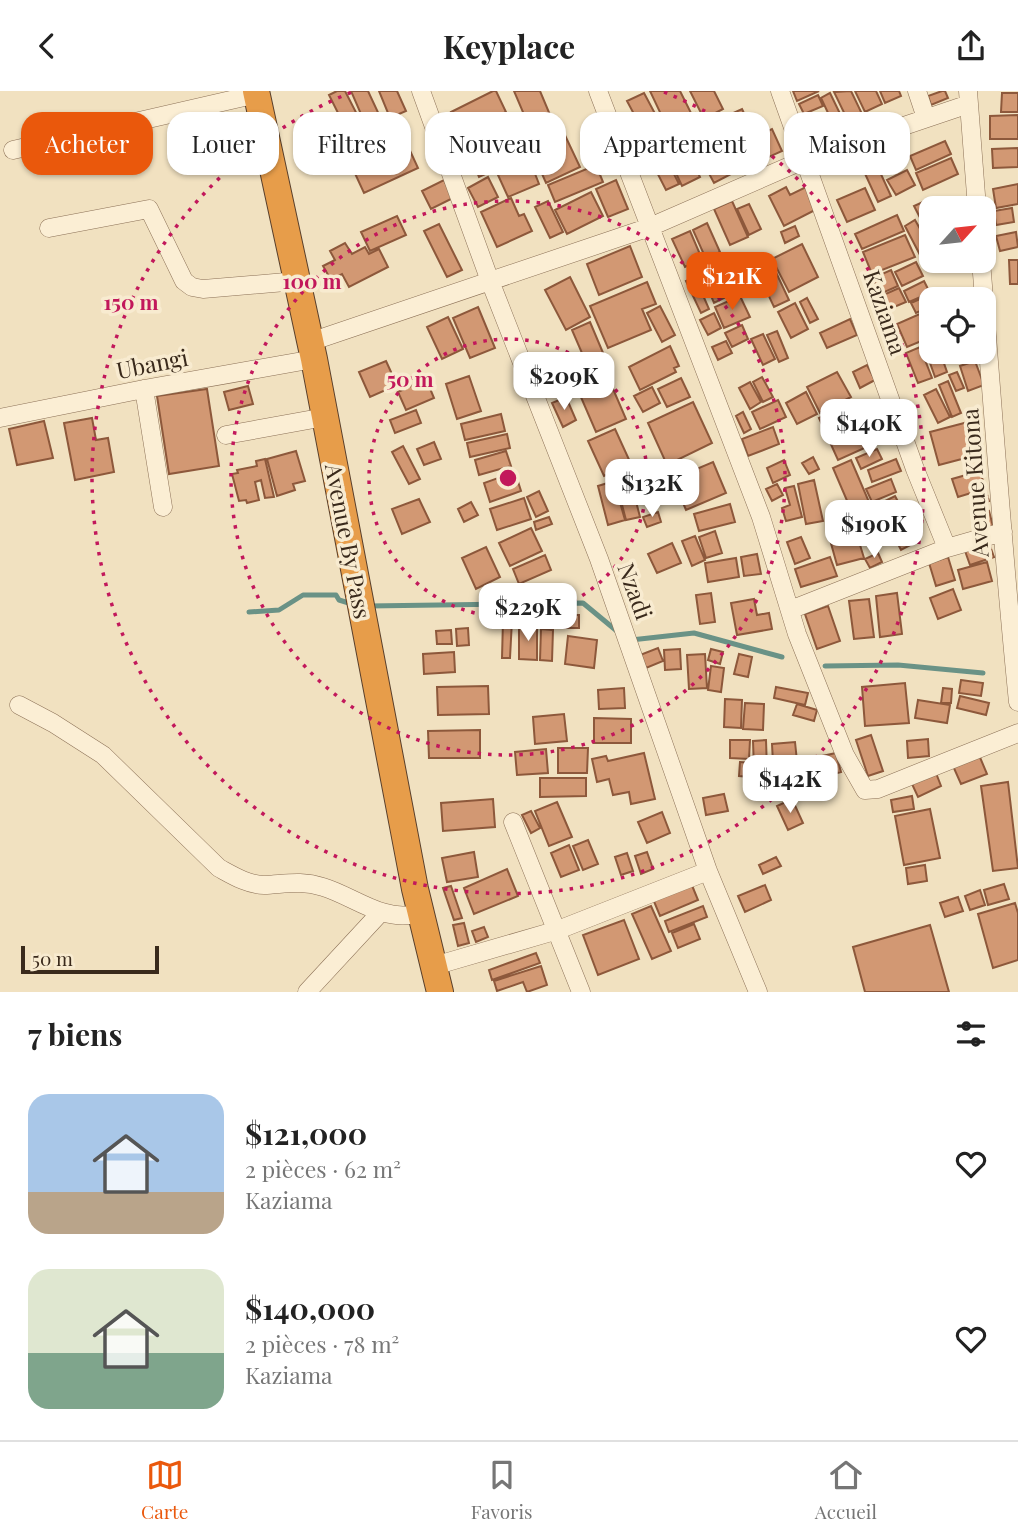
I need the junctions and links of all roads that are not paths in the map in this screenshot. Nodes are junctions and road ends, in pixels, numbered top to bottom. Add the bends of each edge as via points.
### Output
1 (421, 91) edge
2 (598, 91) edge
3 (780, 91) edge
4 (918, 91) edge
5 (257, 92) edge
6 (968, 97) edge
7 (788, 112) edge
8 (926, 118) junction
9 (910, 123) edge
10 (13, 150) dead end
11 (784, 169) edge
12 (812, 175) edge
13 (976, 196) edge
14 (650, 227) junction
15 (49, 228) dead end
16 (982, 273) edge
17 (297, 281) junction
18 (490, 281) junction
19 (312, 350) junction
20 (144, 389) junction
21 (325, 417) junction
22 (0, 418) edge
23 (226, 435) dead end
24 (163, 507) dead end
25 (1003, 532) junction
26 (947, 548) junction
27 (790, 610) junction
28 (1018, 702) edge
29 (19, 705) dead end
30 (1018, 733) edge
31 (513, 822) dead end
32 (708, 871) junction
33 (415, 888) junction
34 (381, 912) junction
35 (558, 930) junction
36 (437, 979) edge
37 (307, 992) edge
38 (580, 992) edge
39 (758, 992) edge

1 - 18 street, Nzadi
2 - 14 street
3 - 7 street, Kaziama
4 - 8 street
5 - 10 street
5 - 17 highway, Avenue By Pass
6 - 8 street, Ubangi
6 - 13 street
8 - 9 street, Ubangi
11 - 14 street, Ubangi
12 - 26 street, Kaziama
14 - 18 street, Ubangi
14 - 27 street via 761,517
15 - 17 street via 149,209 184,281 192,287
16 - 25 street, Avenue Kitona
17 - 19 highway, Avenue By Pass
18 - 19 street, Ubangi
18 - 32 street, Nzadi via 599,559
19 - 20 street, Ubangi
19 - 21 highway, Avenue By Pass
20 - 22 street, Ubangi
20 - 24 street
21 - 23 street
21 - 33 highway, Avenue By Pass
25 - 26 street
25 - 28 street, Avenue Kitona
26 - 27 street
27 - 30 street via 845,755 865,790 878,789
29 - 34 street via 103,755 219,868 262,885 294,881 322,886
31 - 35 street
32 - 35 street
32 - 39 street, Nzadi
33 - 34 street via 415,914 403,917
33 - 36 highway, Avenue By Pass
34 - 37 street
35 - 36 street
35 - 38 street

